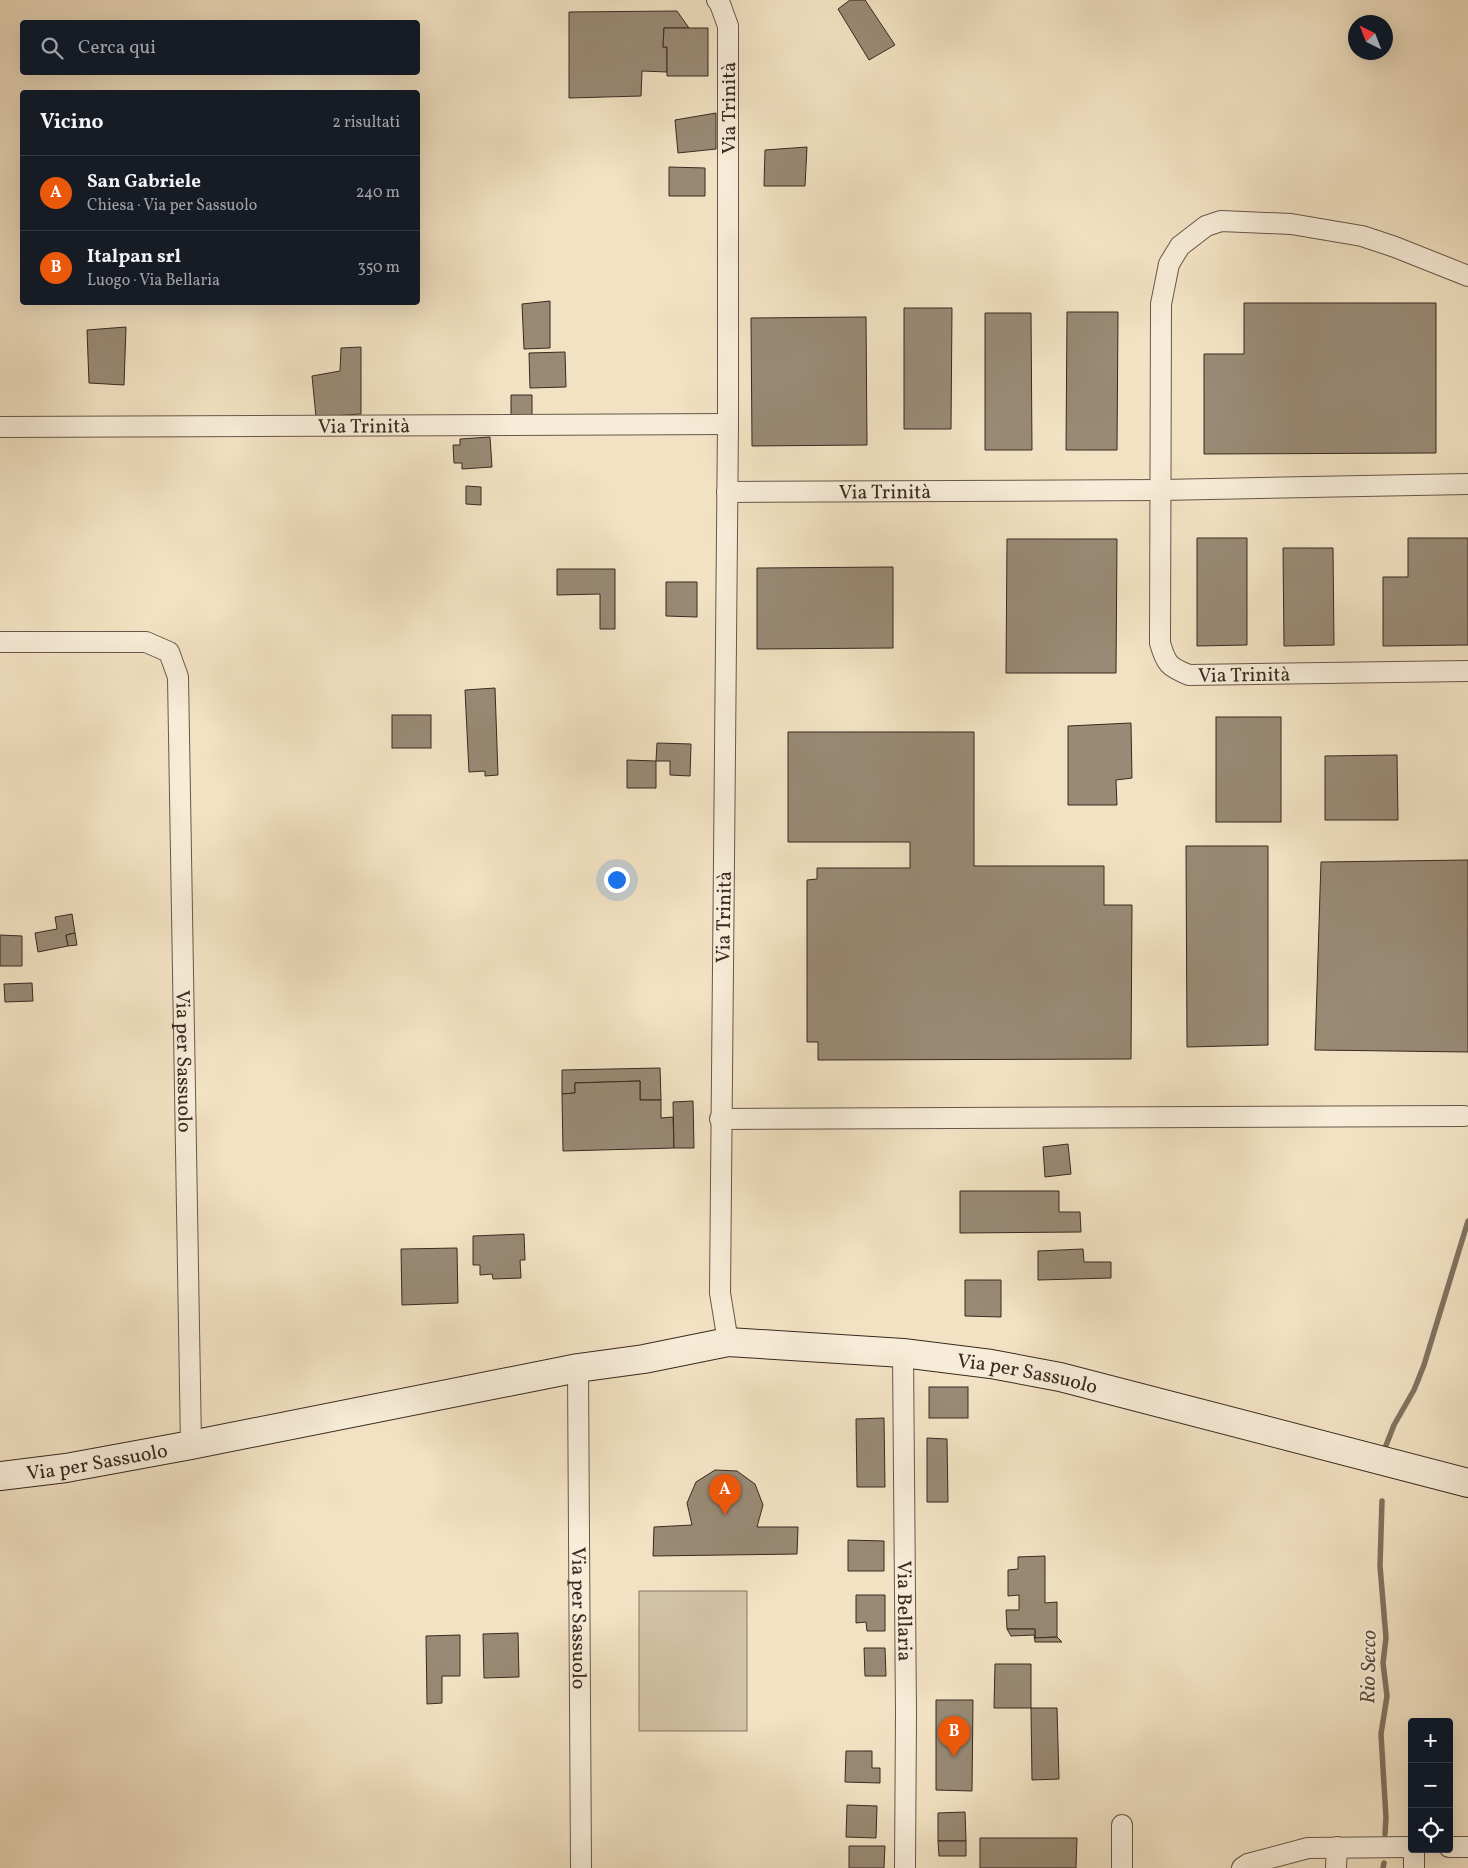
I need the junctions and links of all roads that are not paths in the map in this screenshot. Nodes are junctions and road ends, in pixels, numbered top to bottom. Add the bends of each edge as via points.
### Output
1 (719, 1) edge
2 (1468, 276) edge
3 (728, 424) junction
4 (0, 427) edge
5 (1468, 484) edge
6 (1161, 490) junction
7 (727, 492) junction
8 (0, 642) edge
9 (1468, 671) edge
10 (1464, 1116) dead end
11 (720, 1118) junction
12 (728, 1342) junction
13 (903, 1354) junction
14 (578, 1368) junction
15 (191, 1445) junction
16 (0, 1476) edge
17 (1468, 1483) edge
18 (1122, 1825) dead end
19 (1336, 1847) junction
20 (1453, 1847) edge
21 (1468, 1847) edge
22 (1408, 1848) edge
23 (1413, 1853) edge
24 (580, 1868) edge
25 (906, 1868) edge
26 (1122, 1868) edge
27 (1242, 1868) edge
28 (1336, 1868) edge
29 (1414, 1868) edge

1 - 3 street, Via Trinità via 728,26
2 - 6 street, Via Trinità via 1362,236 1290,224 1221,221 1206,226 1180,246 1169,264 1161,304
3 - 4 street, Via Trinità
3 - 7 street, Via Trinità
5 - 6 street, Via Trinità
6 - 7 street, Via Trinità
6 - 9 street, Via Trinità via 1160,643 1165,658 1174,669 1189,674
7 - 11 street, Via Trinità
8 - 15 street, Via per Sassuolo via 146,642 169,652 178,677
10 - 11 street
11 - 12 street, Via Trinità via 720,1293
12 - 13 main road, Via per Sassuolo
12 - 14 main road, Via per Sassuolo
13 - 17 main road, Via per Sassuolo via 991,1364 1060,1377
13 - 25 street, Via Bellaria
14 - 15 main road, Via per Sassuolo
14 - 24 street, Via per Sassuolo
15 - 16 main road, Via per Sassuolo via 66,1468
18 - 26 street
19 - 22 street
19 - 27 street via 1308,1848
19 - 28 street
20 - 21 street
23 - 29 street

